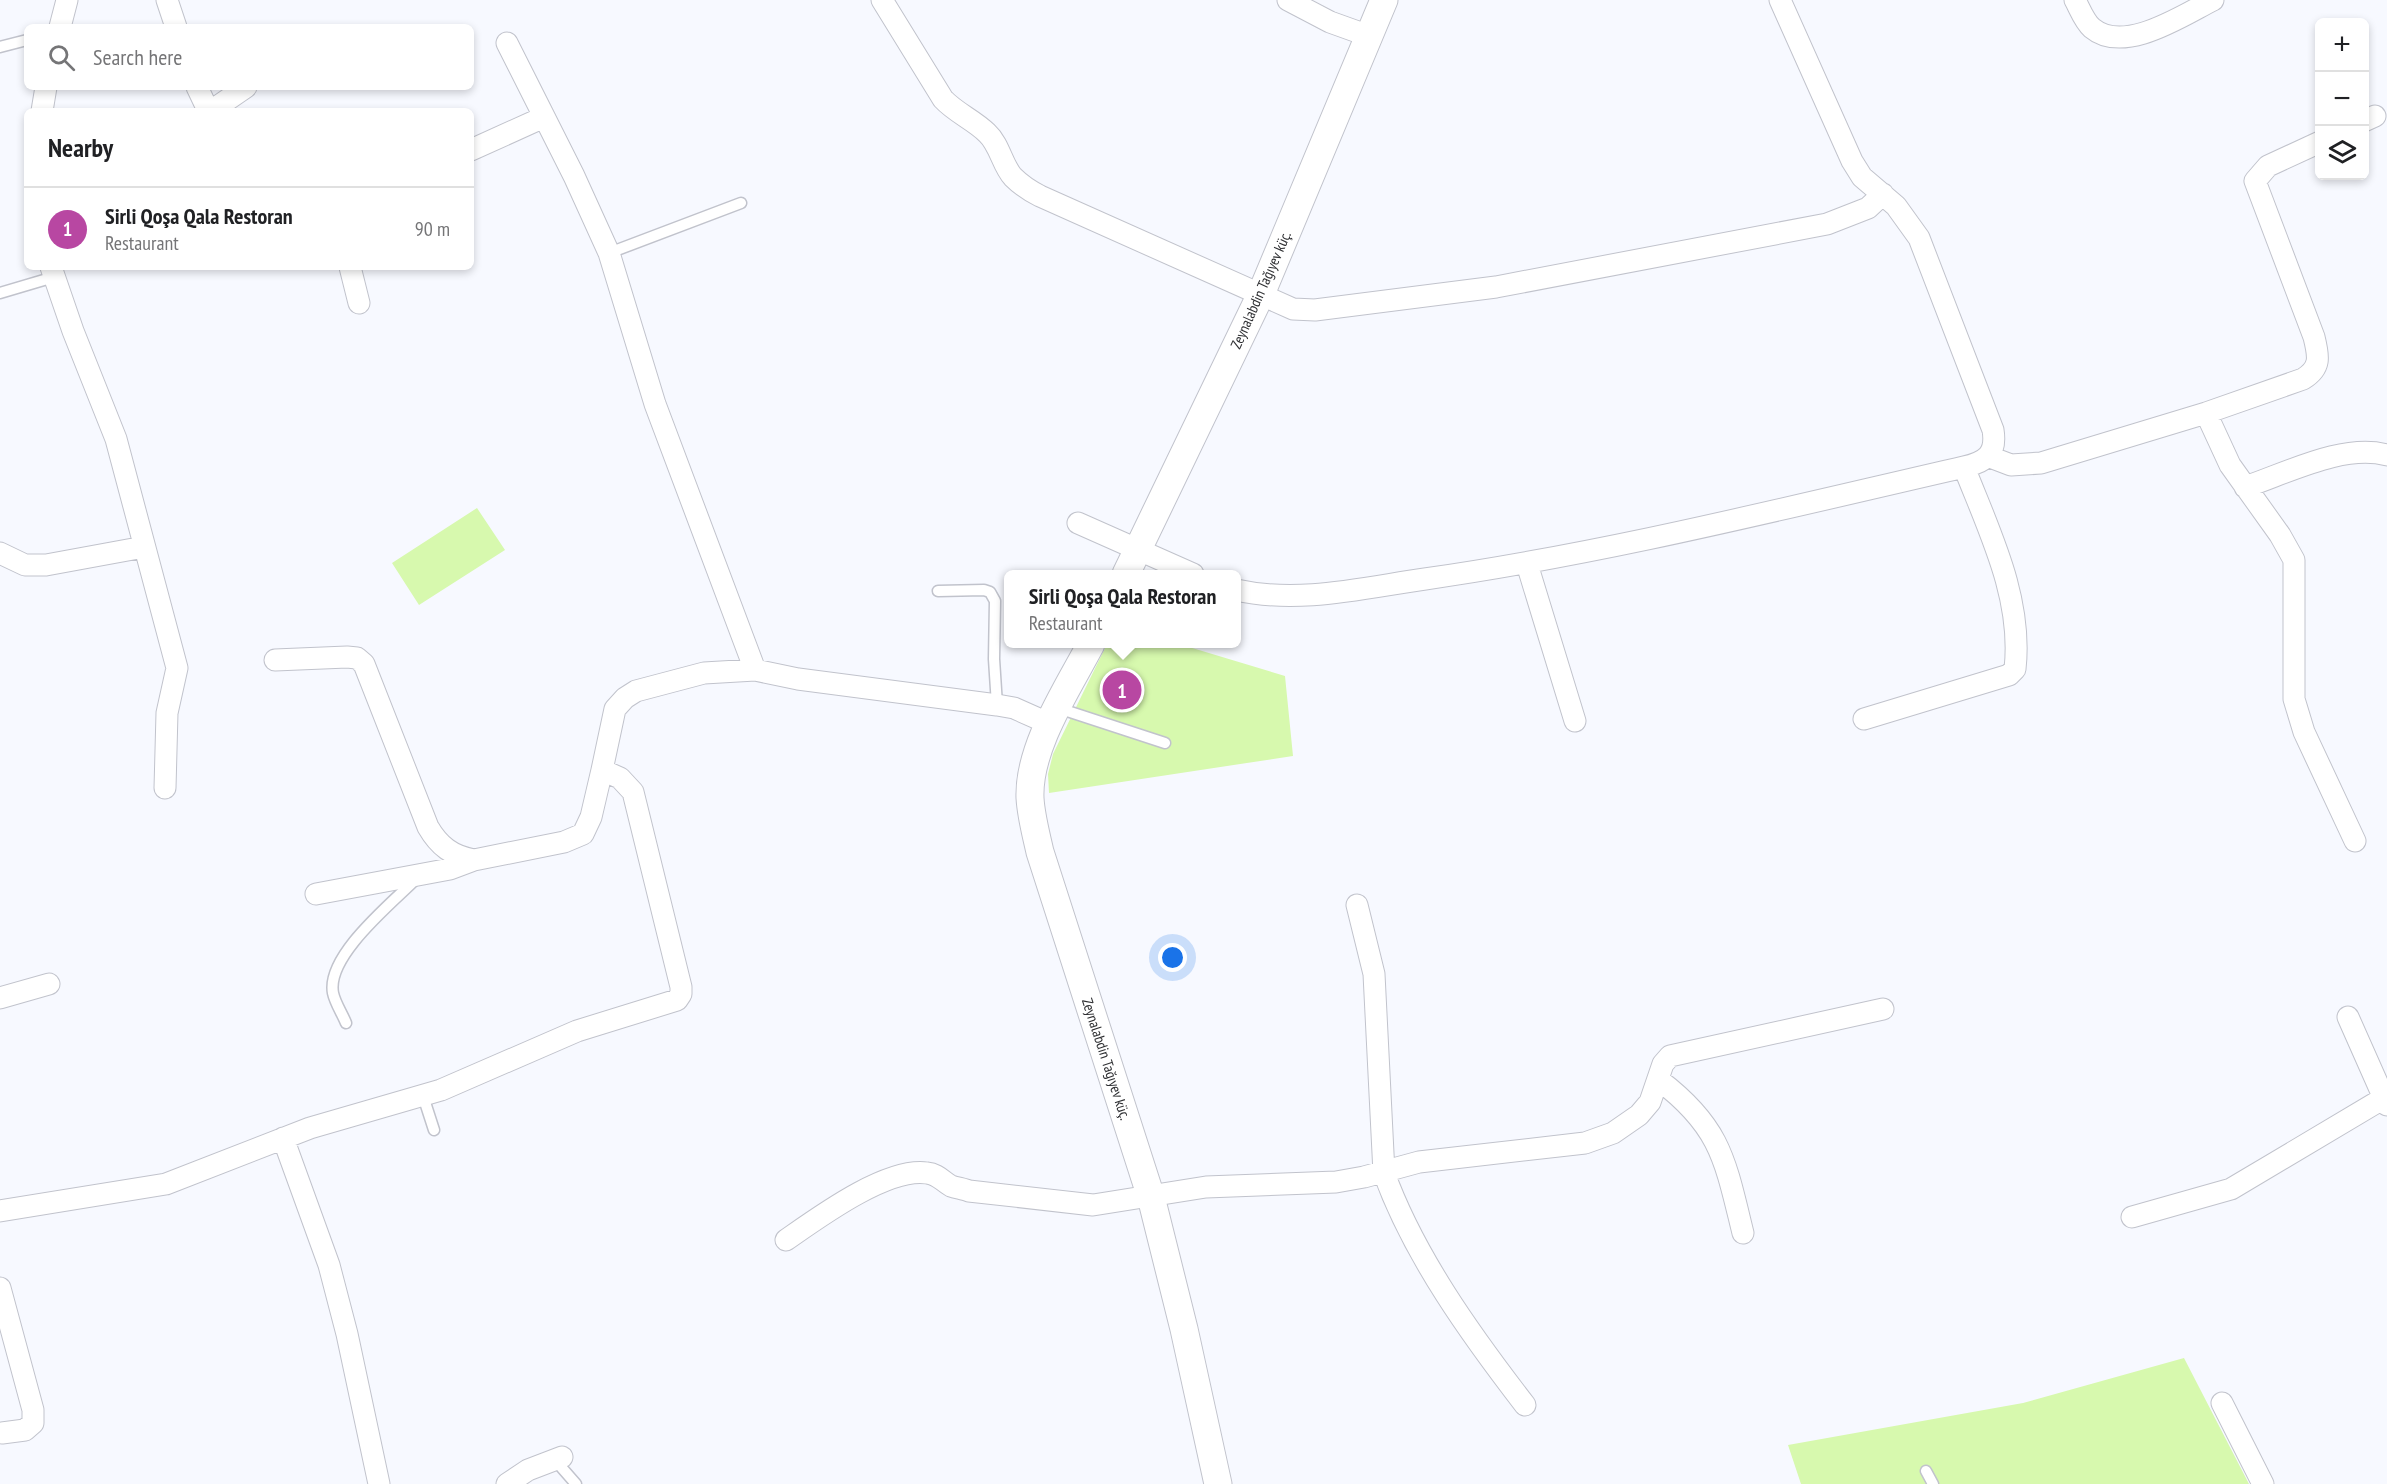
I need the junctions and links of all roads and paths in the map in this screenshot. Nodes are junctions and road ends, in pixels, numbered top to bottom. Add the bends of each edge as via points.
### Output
1 (67, 0) edge
2 (167, 0) edge
3 (882, 0) edge
4 (1288, 0) edge
5 (1384, 0) edge
6 (1780, 0) edge
7 (2075, 0) edge
8 (2213, 0) edge
9 (61, 24) edge
10 (175, 24) edge
11 (1369, 36) junction
12 (24, 41) edge
13 (507, 44) dead end
14 (0, 47) edge
15 (46, 90) edge
16 (198, 90) edge
17 (242, 90) edge
18 (42, 108) edge
19 (207, 108) edge
20 (215, 108) edge
21 (544, 117) junction
22 (2315, 144) edge
23 (474, 149) edge
24 (1883, 194) junction
25 (741, 203) dead end
26 (609, 253) junction
27 (351, 270) edge
28 (52, 272) edge
29 (0, 293) edge
30 (1261, 294) junction
31 (359, 303) dead end
32 (2206, 413) junction
33 (2387, 455) edge
34 (1990, 457) junction
35 (1964, 467) junction
36 (2245, 487) junction
37 (1078, 523) dead end
38 (144, 547) junction
39 (0, 553) edge
40 (1131, 563) edge
41 (1527, 564) junction
42 (1160, 568) edge
43 (938, 591) dead end
44 (1241, 591) edge
45 (1089, 648) edge
46 (275, 660) dead end
47 (754, 670) junction
48 (997, 705) junction
49 (1054, 716) junction
50 (1864, 719) dead end
51 (1575, 721) dead end
52 (1164, 743) dead end
53 (602, 770) junction
54 (165, 788) dead end
55 (2355, 841) dead end
56 (474, 860) junction
57 (420, 874) junction
58 (316, 894) dead end
59 (1357, 905) dead end
60 (49, 984) dead end
61 (0, 998) edge
62 (1883, 1009) dead end
63 (2348, 1017) dead end
64 (346, 1023) dead end
65 (1659, 1080) junction
66 (423, 1096) junction
67 (2385, 1101) edge
68 (434, 1130) dead end
69 (284, 1138) junction
70 (1384, 1173) junction
71 (1150, 1197) junction
72 (0, 1210) edge
73 (2132, 1217) dead end
74 (1743, 1233) dead end
75 (786, 1239) dead end
76 (0, 1288) edge
77 (2222, 1403) dead end
78 (1525, 1405) dead end
79 (2, 1433) dead end
80 (558, 1458) joint
81 (1926, 1471) dead end
82 (379, 1484) edge
83 (507, 1484) edge
84 (576, 1484) edge
85 (1218, 1484) edge
86 (1933, 1484) edge
87 (2263, 1484) edge

1 - 9 street
2 - 10 street
3 - 30 street via 943,99 987,132 1012,176 1024,187
4 - 11 street via 1330,22
5 - 11 street, Zeynalabdin Tağıyev küç.
6 - 24 street via 1852,161 1862,177
7 - 8 street via 2090,26 2100,34 2114,37 2153,31
11 - 30 street, Zeynalabdin Tağıyev küç.
12 - 14 lane
13 - 21 street
15 - 18 street
16 - 19 street
17 - 20 street
21 - 23 street
21 - 26 street
22 - 32 street via 2268,166 2254,181 2314,337 2318,365 2303,379
24 - 30 street via 1868,208 1827,224 1496,287 1315,310 1293,309
24 - 34 street via 1918,238 1993,430 1995,443
25 - 26 lane
26 - 47 street via 655,404
27 - 31 street
28 - 29 lane
28 - 38 street via 116,440
30 - 40 street, Zeynalabdin Tağıyev küç.
32 - 34 street via 2041,463 2011,465
32 - 36 street via 2230,465
33 - 36 street via 2338,455
34 - 35 street
35 - 41 street
35 - 50 street via 2009,590 2015,616 2015,669 2009,675
36 - 55 street via 2294,560 2294,699 2304,732
37 - 40 street
38 - 39 street via 46,565 25,565
38 - 54 street via 177,668 167,713
40 - 42 street
41 - 44 street via 1312,595 1264,596
41 - 51 street
43 - 48 lane via 984,590 995,601
45 - 49 street, Zeynalabdin Tağıyev küç.
46 - 56 street via 347,657 364,664 428,827 442,847
47 - 48 street
47 - 53 street via 704,673 636,691 625,698 615,709
48 - 49 street
49 - 52 lane
49 - 71 street, Zeynalabdin Tağıyev küç. via 1032,772 1033,823
53 - 56 street via 583,834 564,842
53 - 66 street via 620,778 633,792 681,994 677,1000 576,1030
56 - 57 street
57 - 58 street
57 - 64 lane via 347,949 336,972 333,991
59 - 70 street via 1374,974
60 - 61 street
62 - 65 street via 1683,1051 1663,1064
63 - 67 street
65 - 70 street via 1650,1102 1639,1115 1613,1133 1585,1143 1419,1162
65 - 74 street via 1686,1101 1718,1146
66 - 68 lane
66 - 69 street via 333,1120
67 - 73 street via 2231,1189
69 - 72 street via 147,1188
69 - 82 street via 329,1265
70 - 71 street via 1336,1182 1206,1187
70 - 78 street via 1444,1289
71 - 75 street via 1094,1204 1049,1200 969,1191 951,1186 936,1174 909,1173 893,1176
71 - 85 street, Zeynalabdin Tağıyev küç.
76 - 79 street via 33,1410 33,1423 25,1430
77 - 87 street
80 - 83 street
80 - 84 lane
81 - 86 lane

